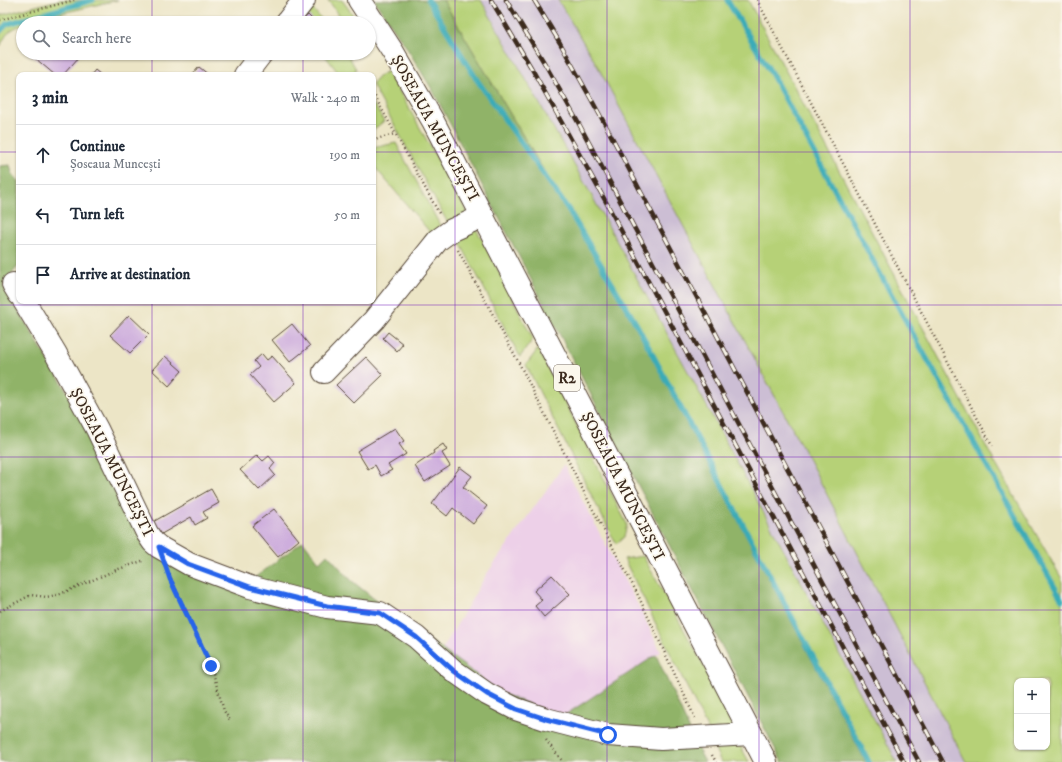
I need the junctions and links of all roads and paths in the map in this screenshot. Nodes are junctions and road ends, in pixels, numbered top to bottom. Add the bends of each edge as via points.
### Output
1 (74, 0) edge
2 (304, 0) edge
3 (359, 0) edge
4 (757, 0) edge
5 (291, 16) edge
6 (369, 16) edge
7 (0, 20) edge
8 (376, 26) edge
9 (257, 60) edge
10 (247, 72) edge
11 (376, 98) edge
12 (396, 134) junction
13 (376, 140) edge
14 (483, 216) junction
15 (449, 233) junction
16 (25, 304) edge
17 (324, 372) dead end
18 (992, 446) dead end
19 (159, 547) junction
20 (0, 611) edge
21 (230, 720) dead end
22 (751, 734) junction
23 (703, 737) junction
24 (716, 762) edge
25 (766, 762) edge

1 - 7 path
2 - 5 main road
3 - 6 main road, ȘOSEAUA MUNCEȘTI / R2
4 - 18 path
8 - 14 main road, ȘOSEAUA MUNCEȘTI / R2 via 433,121
9 - 10 main road
11 - 12 path
12 - 13 path
12 - 15 path
14 - 15 main road, ȘOSEAUA MUNCEȘTI
14 - 22 main road, ȘOSEAUA MUNCEȘTI / R2
15 - 17 main road, ȘOSEAUA MUNCEȘTI via 438,240 374,320
15 - 23 path via 520,364 637,593
16 - 19 main road, ȘOSEAUA MUNCEȘTI via 56,354 97,430 147,533
19 - 20 path via 143,561 60,594 47,597 31,595
19 - 21 path via 170,579 211,666 224,711
19 - 23 main road, ȘOSEAUA MUNCEȘTI via 188,564 250,587 327,606 380,613 416,637 454,671 487,694 516,709 608,735 661,739
22 - 23 main road, ȘOSEAUA MUNCEȘTI
22 - 25 main road, ȘOSEAUA MUNCEȘTI / R2
23 - 24 path

